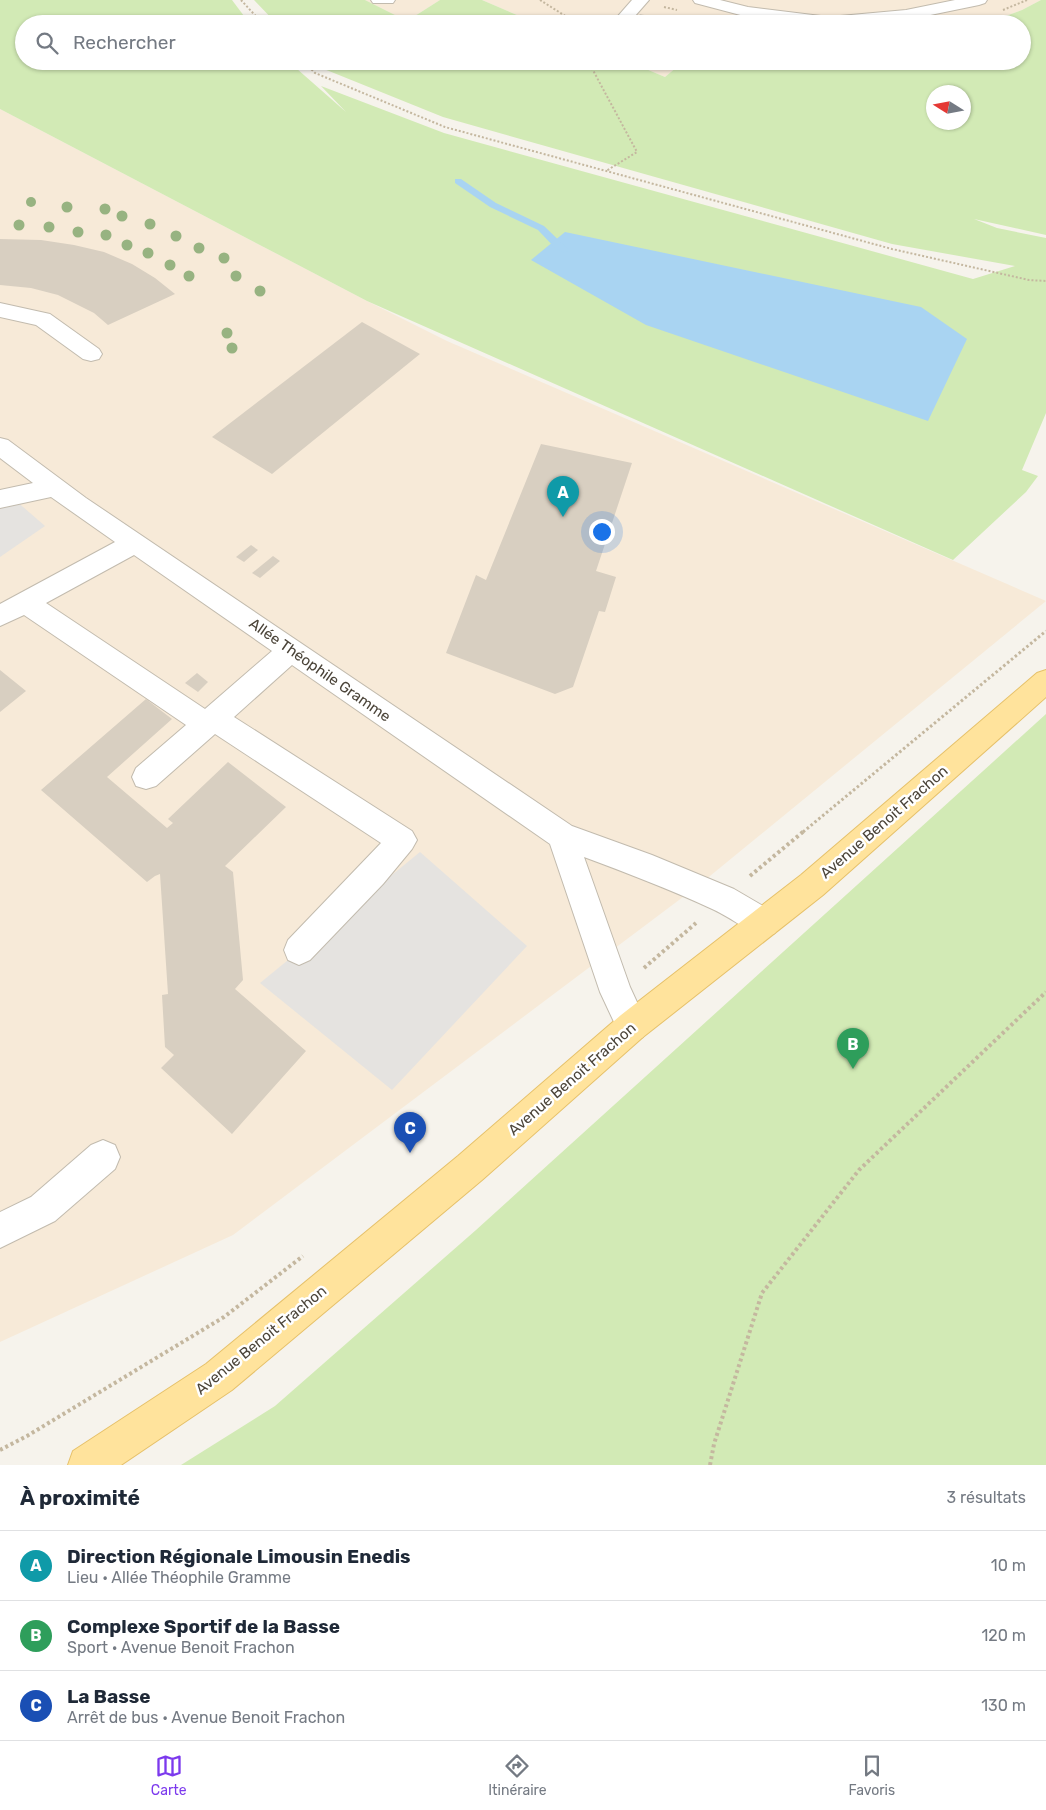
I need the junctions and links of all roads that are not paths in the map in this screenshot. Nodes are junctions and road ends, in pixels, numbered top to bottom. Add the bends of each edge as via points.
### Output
1 (379, 0) edge
2 (387, 0) edge
3 (641, 0) edge
4 (700, 0) edge
5 (979, 0) edge
6 (627, 15) edge
7 (772, 15) edge
8 (906, 15) edge
9 (0, 310) edge
10 (91, 354) dead end
11 (0, 446) edge
12 (55, 487) junction
13 (0, 499) edge
14 (135, 543) junction
15 (25, 602) junction
16 (0, 616) edge
17 (291, 650) junction
18 (1046, 680) edge
19 (210, 721) junction
20 (146, 777) dead end
21 (562, 836) junction
22 (764, 923) junction
23 (299, 950) dead end
24 (632, 1026) junction
25 (103, 1157) dead end
26 (0, 1230) edge
27 (87, 1465) edge

1 - 2 street
3 - 6 street
4 - 7 street
5 - 8 street
9 - 10 street via 44,319
11 - 12 street, Allée Théophile Gramme
12 - 13 street
12 - 14 street, Allée Théophile Gramme
14 - 15 street
14 - 17 street, Allée Théophile Gramme
15 - 16 street
15 - 19 street
17 - 19 street
17 - 21 street, Allée Théophile Gramme
18 - 22 main road, Avenue Benoit Frachon via 812,885
19 - 20 street
19 - 23 street via 402,840
21 - 22 street, Allée Théophile Gramme via 723,899
21 - 24 street via 616,992
22 - 24 main road, Avenue Benoit Frachon
24 - 27 main road, Avenue Benoit Frachon via 470,1168 219,1378
25 - 26 street via 43,1209

